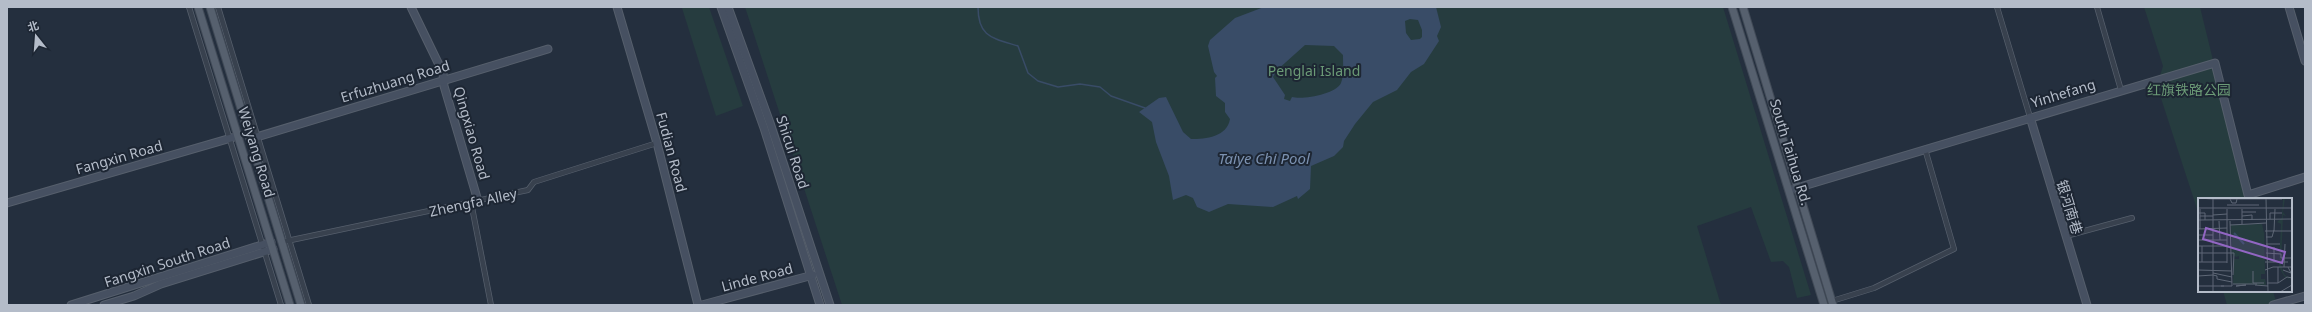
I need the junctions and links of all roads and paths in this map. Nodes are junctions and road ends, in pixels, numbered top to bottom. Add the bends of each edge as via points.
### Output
1 (189, 7) edge
2 (198, 7) edge
3 (210, 7) edge
4 (218, 7) edge
5 (411, 7) edge
6 (617, 7) edge
7 (721, 7) edge
8 (728, 7) edge
9 (1732, 7) edge
10 (1743, 7) edge
11 (1997, 7) edge
12 (2097, 7) edge
13 (2291, 8) edge
14 (548, 49) dead end
15 (2305, 61) edge
16 (444, 80) junction
17 (2121, 90) junction
18 (2030, 117) junction
19 (238, 136) junction
20 (258, 137) junction
21 (230, 138) junction
22 (250, 139) junction
23 (657, 143) junction
24 (1925, 149) junction
25 (2305, 177) edge
26 (1798, 187) junction
27 (1790, 190) junction
28 (474, 202) junction
29 (7, 203) edge
30 (2132, 218) dead end
31 (2066, 236) junction
32 (286, 242) junction
33 (272, 246) junction
34 (264, 248) junction
35 (819, 273) junction
36 (810, 276) junction
37 (2305, 296) edge
38 (1832, 303) edge
39 (71, 305) edge
40 (104, 305) edge
41 (281, 305) edge
42 (290, 305) edge
43 (301, 305) edge
44 (309, 305) edge
45 (491, 305) edge
46 (698, 305) edge
47 (702, 305) edge
48 (820, 305) edge
49 (830, 305) edge
50 (1824, 305) edge
51 (2088, 305) edge
52 (2273, 305) edge

1 - 21 street
2 - 19 main road, Weiyang Road
3 - 22 main road, Weiyang Road
4 - 20 street
5 - 16 street, Qingxiao Road via 444,73
6 - 23 street, Fudian Road
7 - 36 street, Shicui Road via 764,128
8 - 35 street, Shicui Road via 770,123
9 - 27 main road, South Taihua Rd.
10 - 26 main road, South Taihua Rd.
11 - 18 street
12 - 17 street
13 - 15 street
14 - 16 street, Erfuzhuang Road
16 - 20 street, Erfuzhuang Road
16 - 28 street, Qingxiao Road
17 - 18 street, Yinhefang
17 - 25 street, Yinhefang via 2215,63 2248,194
18 - 24 street, Yinhefang
18 - 31 street, 银河南巷
19 - 21 street, Fangxin Road
19 - 33 main road, Weiyang Road
20 - 22 street, Erfuzhuang Road
20 - 32 street
21 - 29 street, Fangxin Road
21 - 34 street
22 - 32 main road, Weiyang Road
23 - 28 street, Zhengfa Alley via 534,182 528,190
23 - 46 street, Fudian Road
24 - 26 street, Yinhefang
24 - 38 street via 1954,248 1874,288
26 - 27 street, Yinhefang
26 - 38 main road, South Taihua Rd.
27 - 50 main road, South Taihua Rd.
28 - 32 street, Zhengfa Alley
28 - 45 street
30 - 31 street
31 - 51 street, 银河南巷
32 - 43 main road, Weiyang Road
32 - 44 street
33 - 34 street, Fangxin South Road
33 - 42 main road, Weiyang Road
34 - 39 street, Fangxin South Road
34 - 40 street, Fangxin South Road
34 - 41 street
35 - 36 street, Linde Road
35 - 49 street, Shicui Road
36 - 47 street, Linde Road
36 - 48 street, Shicui Road
37 - 52 street

